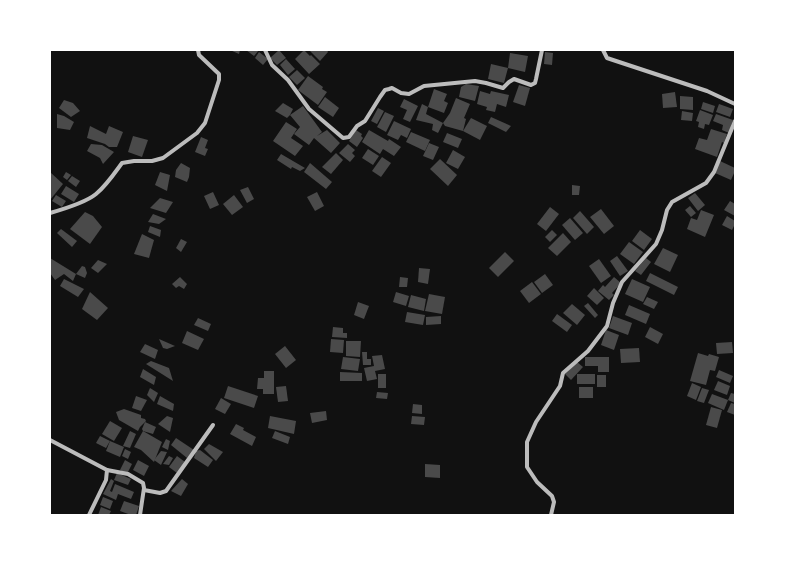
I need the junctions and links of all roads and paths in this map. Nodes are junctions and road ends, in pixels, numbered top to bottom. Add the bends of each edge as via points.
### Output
1 (198, 50) edge
2 (265, 50) edge
3 (542, 50) edge
4 (603, 50) edge
5 (735, 104) edge
6 (735, 121) edge
7 (730, 134) junction
8 (735, 136) edge
9 (50, 214) edge
10 (213, 424) dead end
11 (50, 440) edge
12 (107, 470) junction
13 (144, 490) junction
14 (89, 515) edge
15 (140, 515) edge
16 (551, 515) edge

1 - 9 street via 199,55 220,74 220,80 205,123 197,133 163,158 122,164 95,196
2 - 3 street via 272,65 288,80 309,109 343,138 349,137 357,126 366,121 385,90 392,88 409,94 424,86 475,81 503,88 514,79 531,85 535,83
4 - 5 street via 607,58 707,91
6 - 7 street
7 - 8 street
7 - 16 street via 714,172 706,183 672,202 656,244 622,282 606,326 588,351 563,373 560,386 536,422 527,442 527,467 537,482 552,496 554,502
10 - 13 street via 166,491 160,493
11 - 12 street
12 - 13 street via 132,476 143,484
12 - 14 street via 106,480
13 - 15 street

